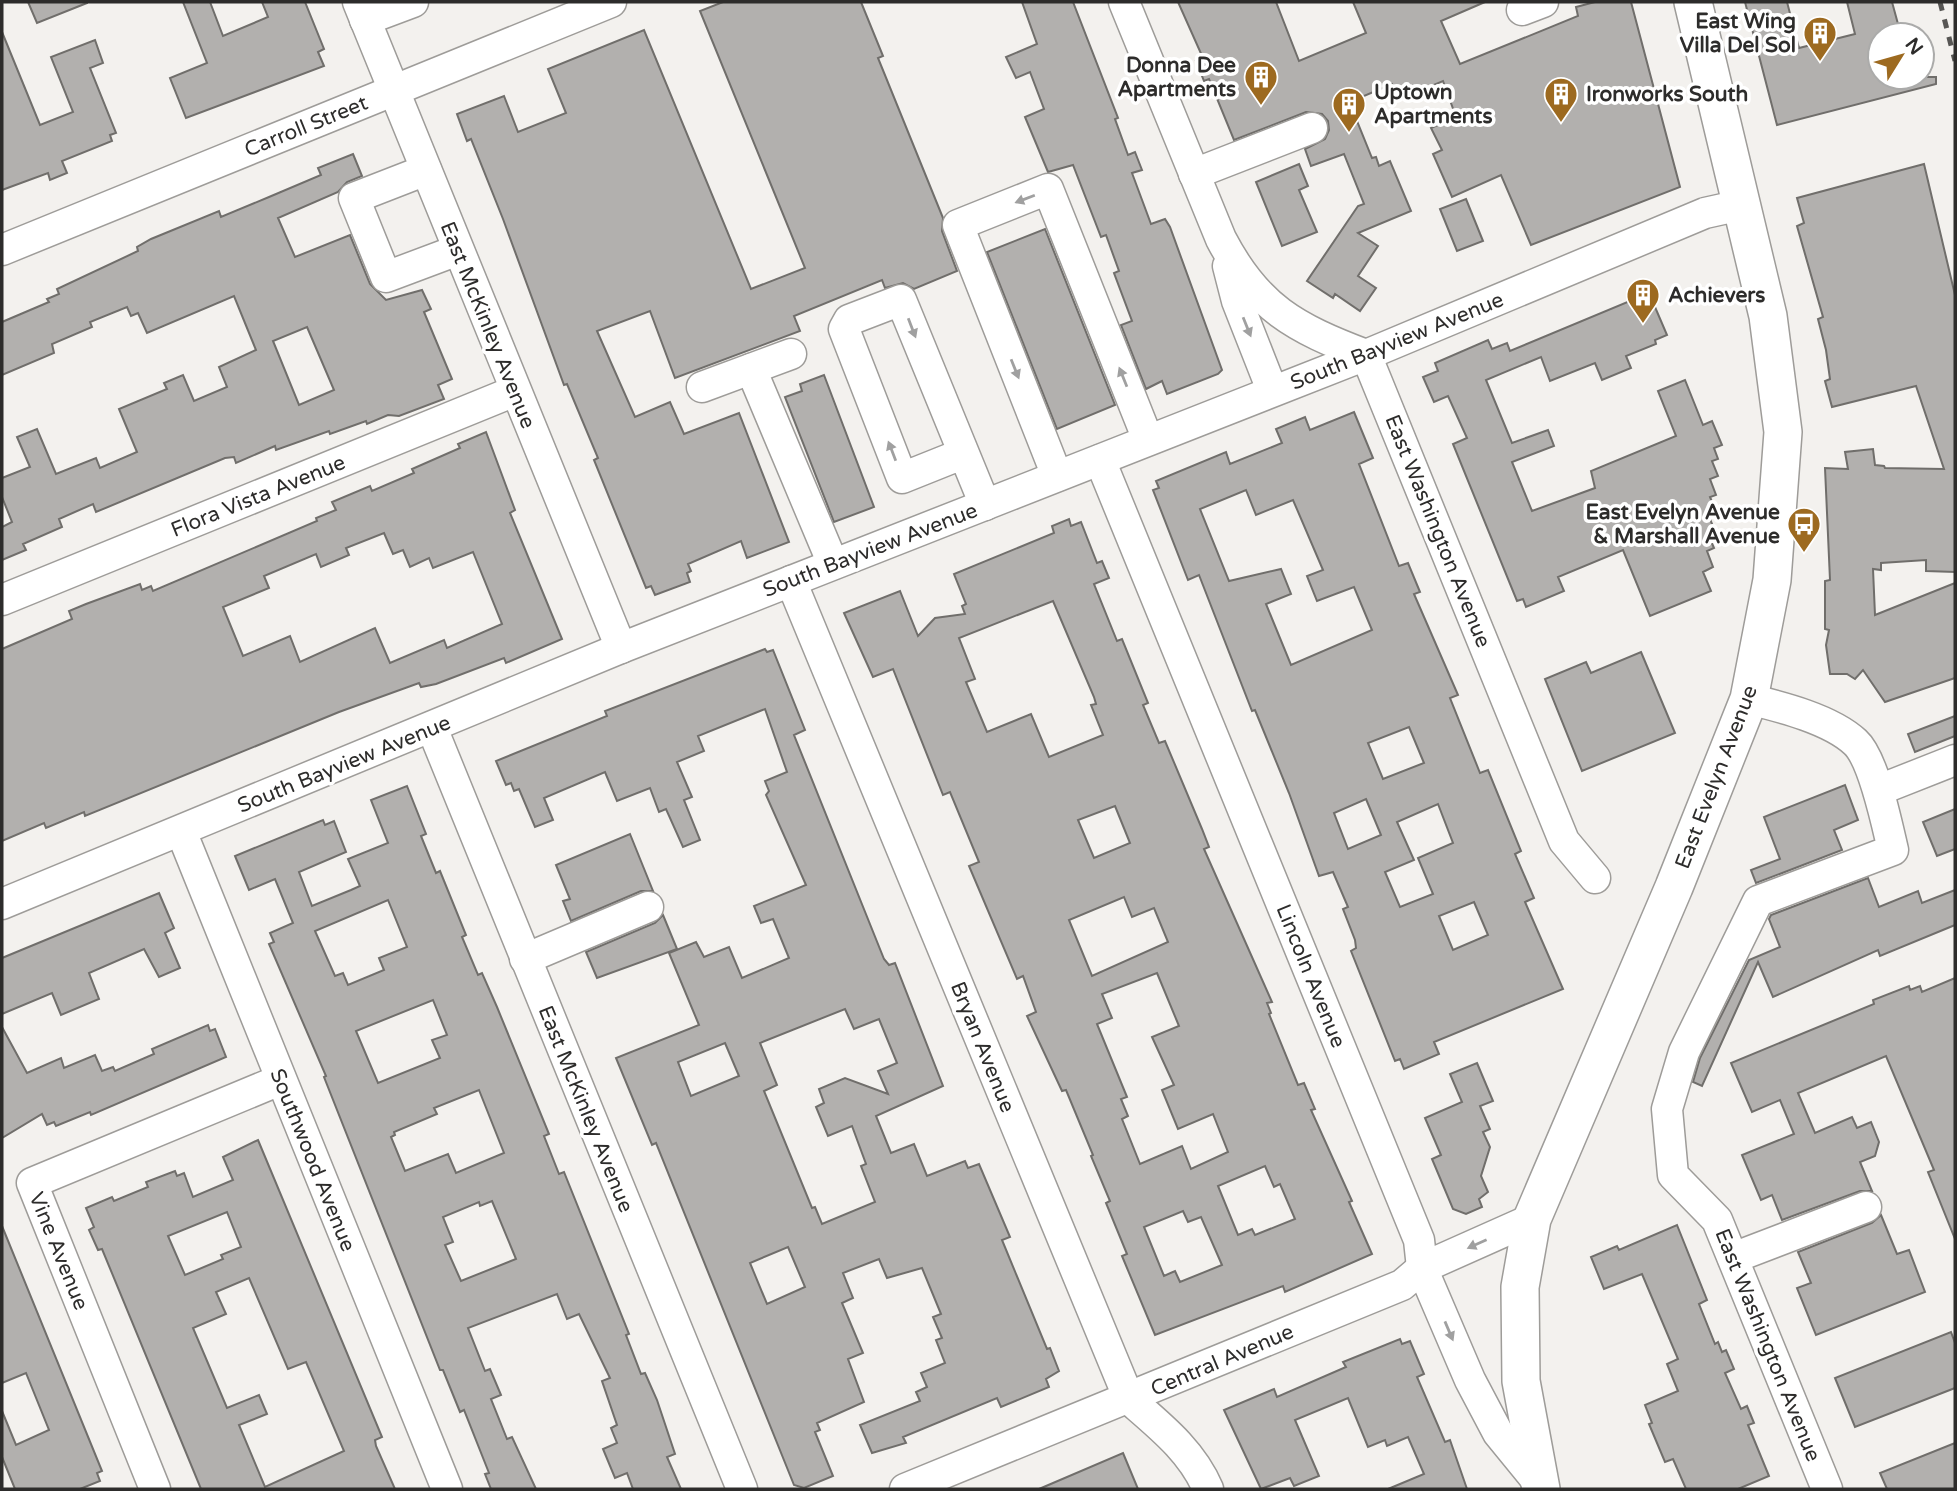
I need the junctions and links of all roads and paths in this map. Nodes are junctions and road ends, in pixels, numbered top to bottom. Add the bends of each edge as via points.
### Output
1 (413, 2) edge
2 (611, 2) edge
3 (1124, 2) edge
4 (1693, 2) edge
5 (362, 11) edge
6 (394, 90) junction
7 (1312, 128) dead end
8 (425, 170) junction
9 (1194, 174) junction
10 (1741, 205) junction
11 (1221, 239) junction
12 (2, 250) edge
13 (458, 250) junction
14 (791, 354) dead end
15 (1366, 355) junction
16 (751, 369) junction
17 (702, 387) dead end
18 (1272, 390) junction
19 (515, 391) junction
20 (1148, 440) junction
21 (962, 454) junction
22 (1100, 460) junction
23 (1057, 476) junction
24 (985, 505) junction
25 (833, 565) junction
26 (791, 581) junction
27 (2, 600) edge
28 (621, 648) junction
29 (1749, 699) junction
30 (432, 728) junction
31 (1955, 760) edge
32 (1879, 790) junction
33 (181, 831) junction
34 (1595, 878) dead end
35 (2, 904) edge
36 (648, 907) dead end
37 (525, 959) junction
38 (280, 1080) junction
39 (1866, 1207) dead end
40 (1532, 1219) junction
41 (1733, 1258) junction
42 (1422, 1268) junction
43 (1129, 1399) junction
44 (1540, 1486) edge
45 (155, 1489) edge
46 (447, 1489) edge
47 (742, 1489) edge
48 (905, 1489) edge
49 (1208, 1489) edge
50 (1827, 1489) edge

1 - 5 street
2 - 6 street, Carroll Street
3 - 9 street
4 - 10 main road, East Evelyn Avenue
5 - 6 street, East McKinley Avenue
6 - 8 street, East McKinley Avenue
6 - 12 street, Carroll Street
7 - 9 street
8 - 13 street, East McKinley Avenue
8 - 13 street via 354,198 386,277
9 - 11 street
10 - 15 street, South Bayview Avenue via 1705,213
10 - 29 main road, East Evelyn Avenue via 1768,316 1783,432 1772,580
11 - 15 street via 1256,294 1281,315 1308,333
11 -> 18 street via 1237,301
13 - 19 street, East McKinley Avenue
14 - 16 street
15 - 18 street, South Bayview Avenue
15 - 34 street, East Washington Avenue via 1564,841
16 - 17 street
16 - 25 street
18 - 20 street, South Bayview Avenue
19 - 27 street, Flora Vista Avenue
19 - 28 street, East McKinley Avenue
20 - 22 street, South Bayview Avenue
20 -> 23 street via 1048,189 958,225
21 -> 21 street via 902,478 844,329 849,320 901,300
21 - 24 street
22 - 23 street, South Bayview Avenue
22 - 42 street, Lincoln Avenue via 1419,1240
23 - 24 street, South Bayview Avenue
24 - 25 street, South Bayview Avenue
25 - 26 street, South Bayview Avenue
26 - 28 street, South Bayview Avenue
26 - 43 street, Bryan Avenue
28 - 30 street, South Bayview Avenue
29 - 32 street via 1801,712 1857,743
29 - 40 main road, East Evelyn Avenue
30 - 33 street, South Bayview Avenue
30 - 37 street, East McKinley Avenue
31 - 32 street
32 - 41 street, East Washington Avenue via 1893,850 1758,901 1684,1052 1667,1109 1673,1175 1717,1220
33 - 35 street, South Bayview Avenue
33 - 38 street, Southwood Avenue
36 - 37 street
37 - 47 street, East McKinley Avenue
38 - 45 street, Vine Avenue via 32,1183
38 - 46 street, Southwood Avenue
39 - 41 street
40 -> 42 street, Central Avenue
40 - 44 main road, East Evelyn Avenue via 1520,1287 1521,1381
41 - 50 street, East Washington Avenue
42 - 43 street, Central Avenue via 1402,1285
42 -> 44 street, Lincoln Avenue via 1498,1433
43 - 48 street, Central Avenue
43 - 49 street, Bryan Avenue via 1198,1465

